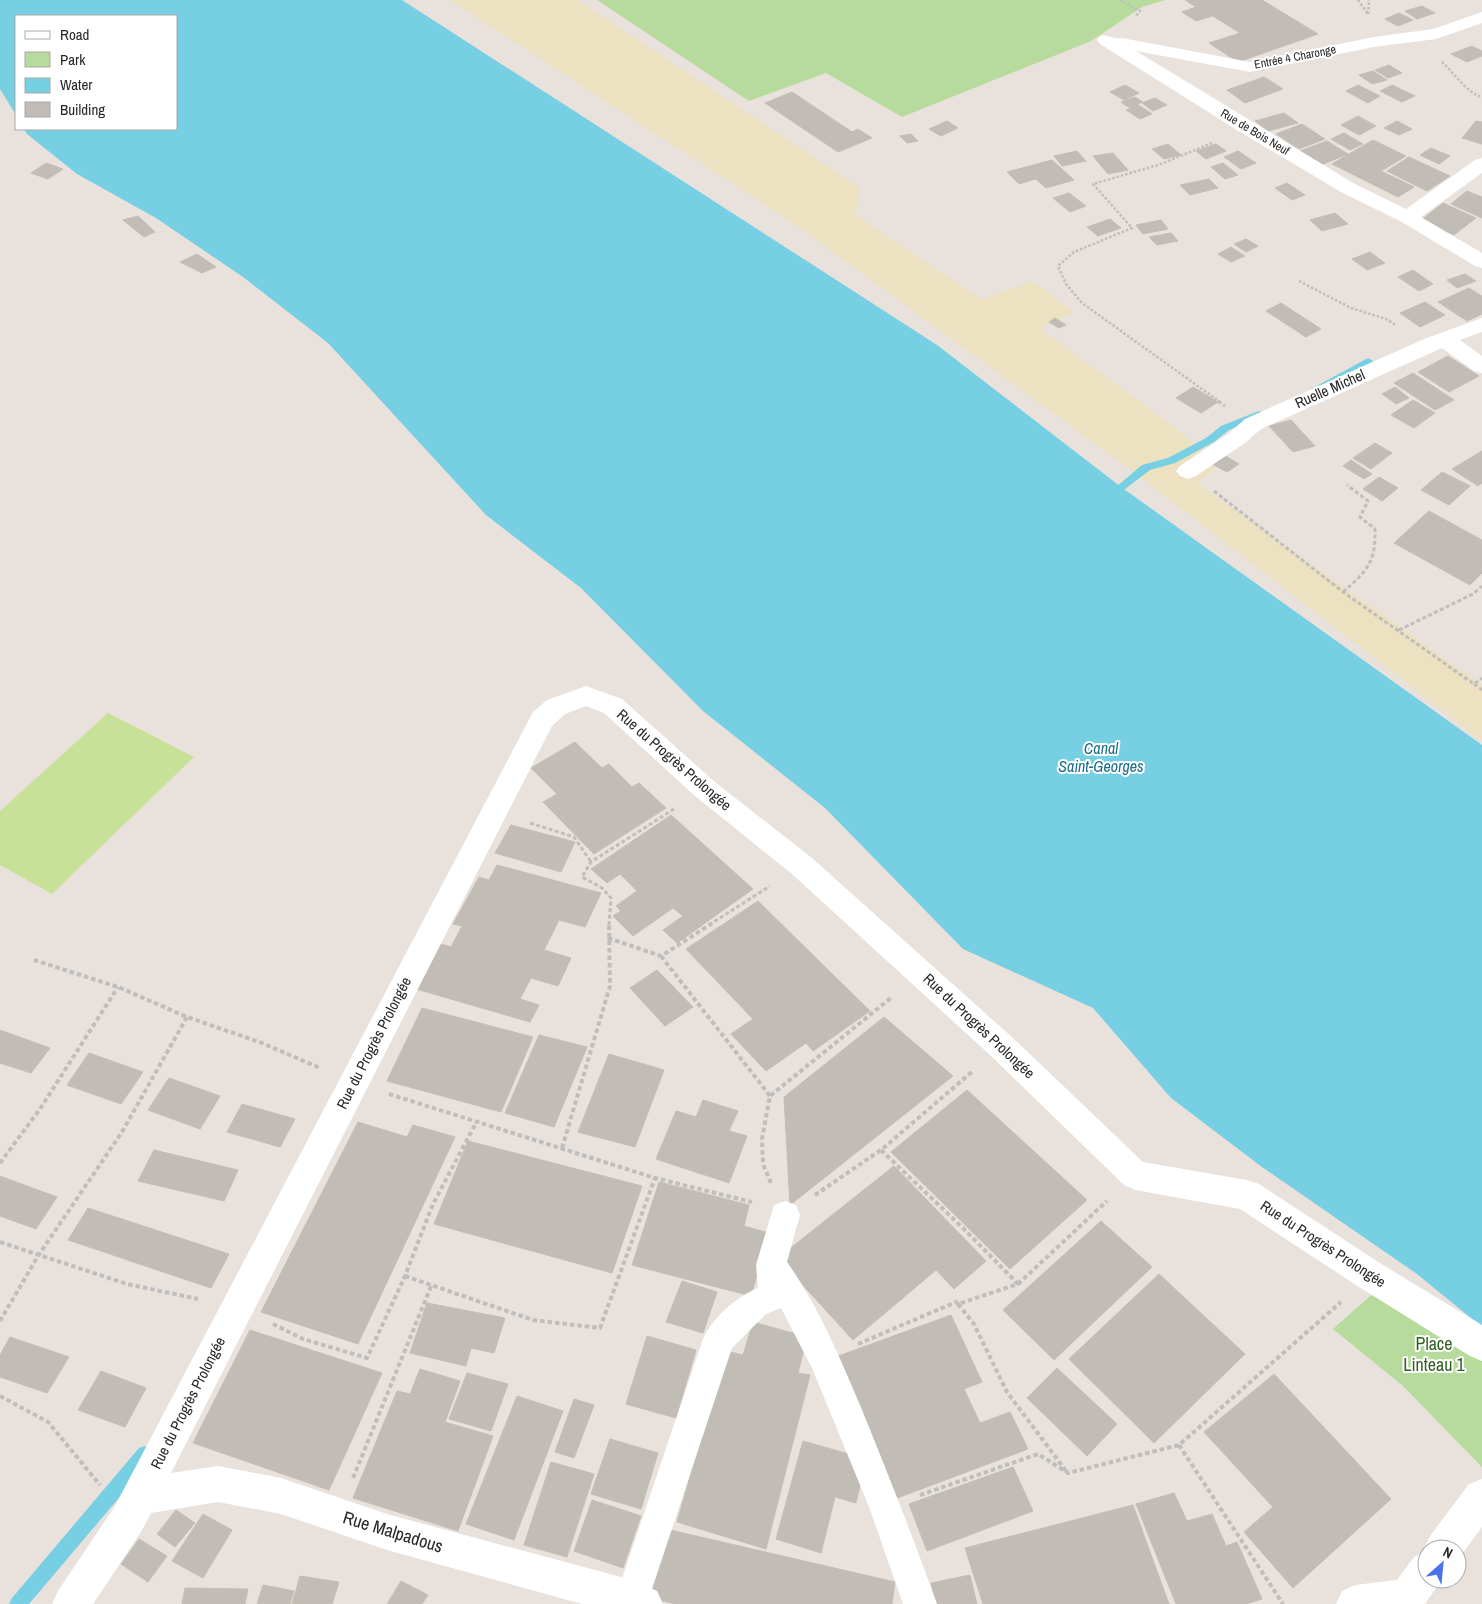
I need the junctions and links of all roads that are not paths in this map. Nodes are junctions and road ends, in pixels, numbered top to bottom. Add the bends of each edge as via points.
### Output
1 (1482, 17) edge
2 (1113, 36) joint
3 (1482, 164) edge
4 (1407, 217) junction
5 (1482, 262) edge
6 (1482, 324) edge
7 (1439, 342) junction
8 (1482, 366) edge
9 (1188, 471) road end
10 (785, 1215) road end
11 (771, 1265) junction
12 (1482, 1344) edge
13 (1482, 1496) edge
14 (134, 1508) junction
15 (1450, 1539) edge
16 (1415, 1590) edge
17 (638, 1601) edge
18 (71, 1604) edge
19 (920, 1604) edge
20 (1355, 1604) edge

1 - 2 street, Entrée 4 Charonge via 1436,34 1374,42 1250,67
2 - 4 street, Rue de Bois Neuf via 1247,128 1348,188
3 - 4 street
4 - 5 street, Rue de Bois Neuf
6 - 7 street, Ruelle Michel
7 - 8 street
7 - 9 street, Ruelle Michel via 1253,424
10 - 11 lane
11 - 17 lane via 774,1296 755,1304 719,1339
11 - 19 lane via 786,1286 824,1358 886,1507
12 - 14 street, Rue du Progrès Prolongée via 1247,1195 1135,1175 1002,1047 802,866 705,790 613,706 586,696 556,707 542,719
13 - 15 street
14 - 17 street, Rue Malpadous via 218,1484 281,1496 387,1532
14 - 18 street, Rue du Progrès Prolongée
16 - 20 street

